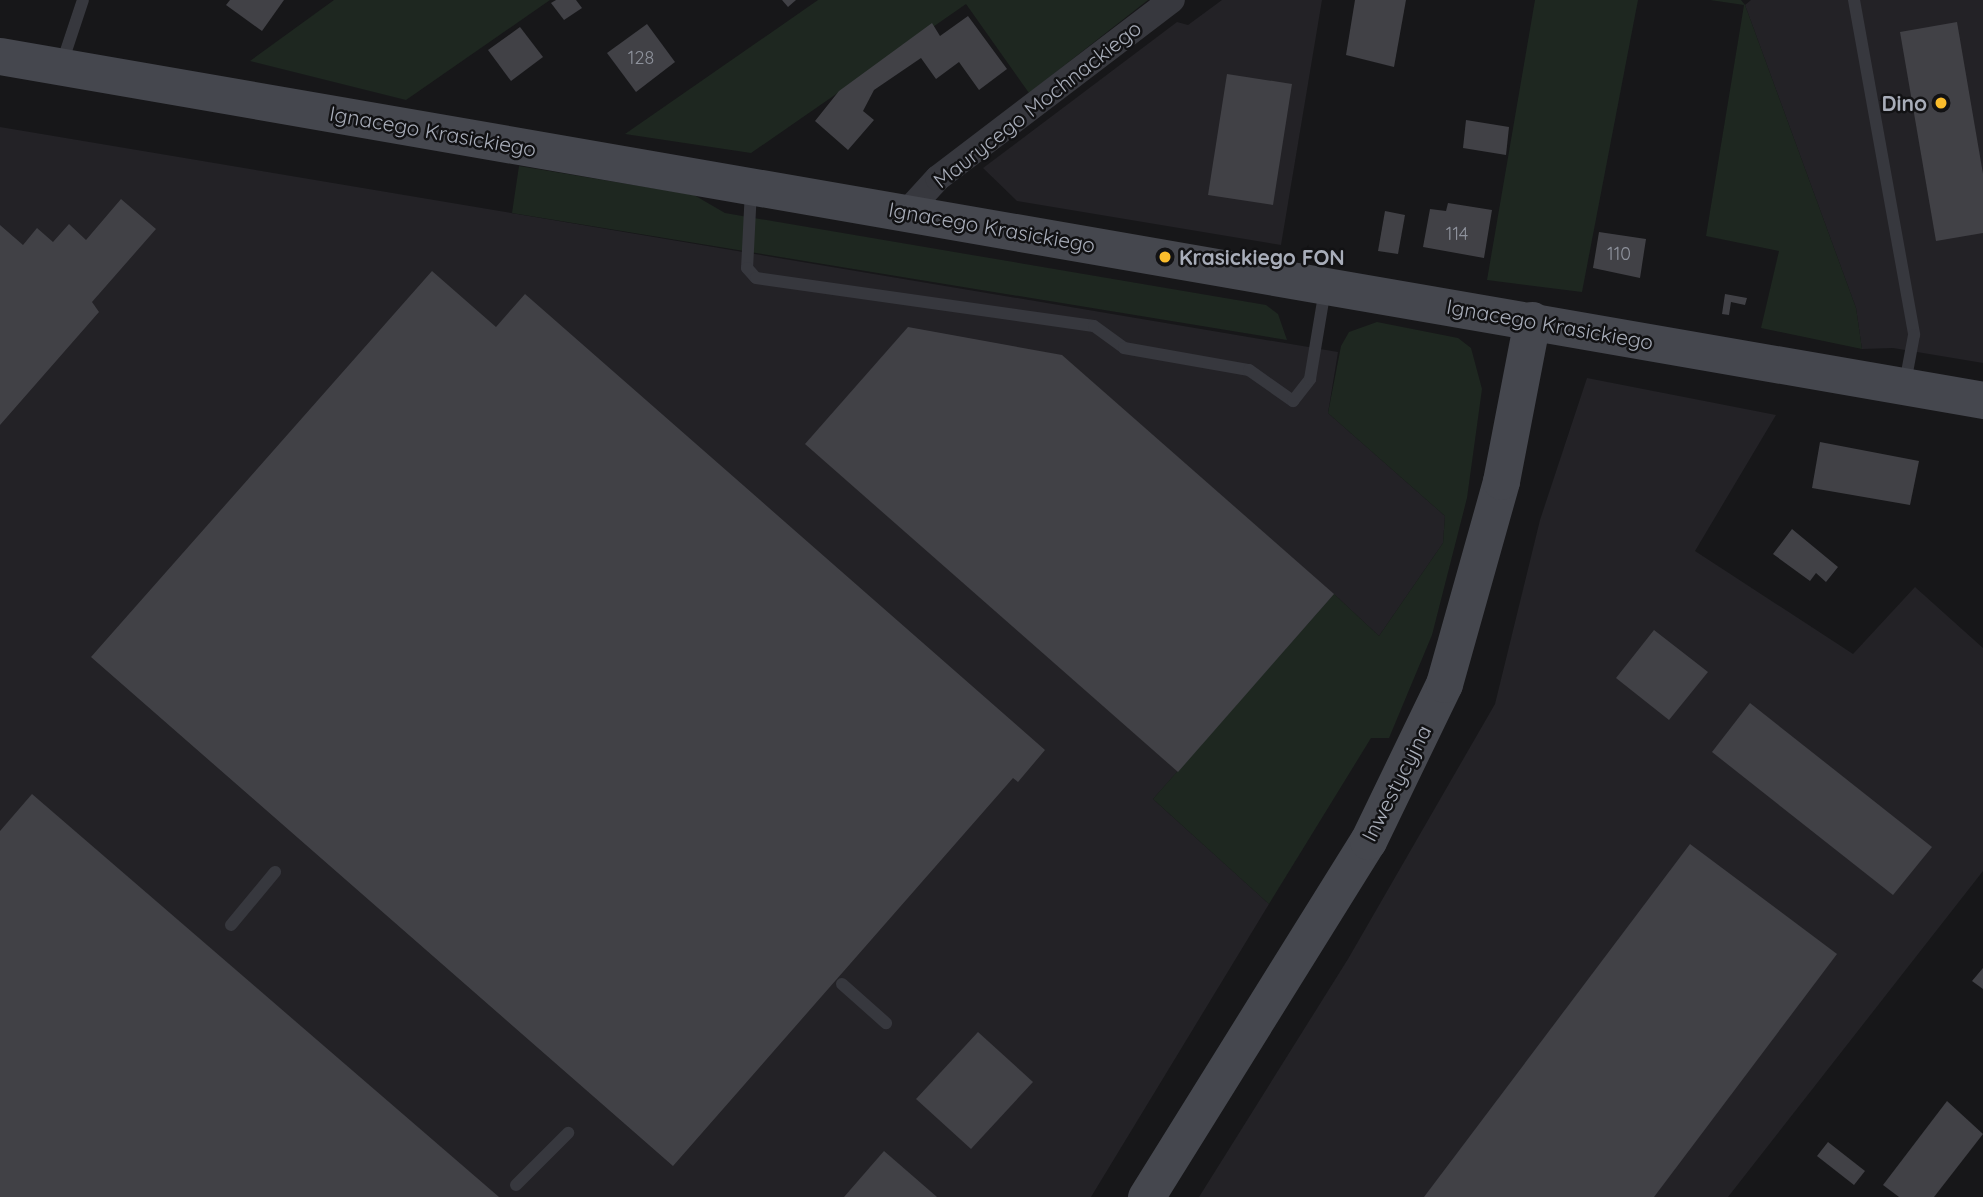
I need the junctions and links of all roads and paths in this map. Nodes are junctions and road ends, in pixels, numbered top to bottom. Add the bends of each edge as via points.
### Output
1 (83, 0) edge
2 (1172, 0) edge
3 (1854, 0) edge
4 (0, 56) edge
5 (61, 67) junction
6 (751, 186) junction
7 (906, 213) junction
8 (1325, 286) junction
9 (1532, 320) junction
10 (1904, 386) junction
11 (1983, 400) edge
12 (275, 872) dead end
13 (231, 925) dead end
14 (842, 984) dead end
15 (886, 1023) dead end
16 (568, 1133) dead end
17 (516, 1185) dead end
18 (1146, 1197) edge

1 - 5 lane
2 - 7 street, Maurycego Mochnackiego via 938,178
3 - 10 lane via 1914,335
4 - 5 street, Ignacego Krasickiego
5 - 6 street, Ignacego Krasickiego
6 - 7 street, Ignacego Krasickiego
6 - 8 lane via 747,268 756,278 1094,326 1124,348 1249,370 1293,401 1310,379
7 - 8 street, Ignacego Krasickiego
8 - 9 street, Ignacego Krasickiego
9 - 10 street, Ignacego Krasickiego
9 - 18 street, Inwestycyjna via 1502,481 1444,684 1368,841
10 - 11 street, Ignacego Krasickiego
12 - 13 lane
14 - 15 lane
16 - 17 lane

